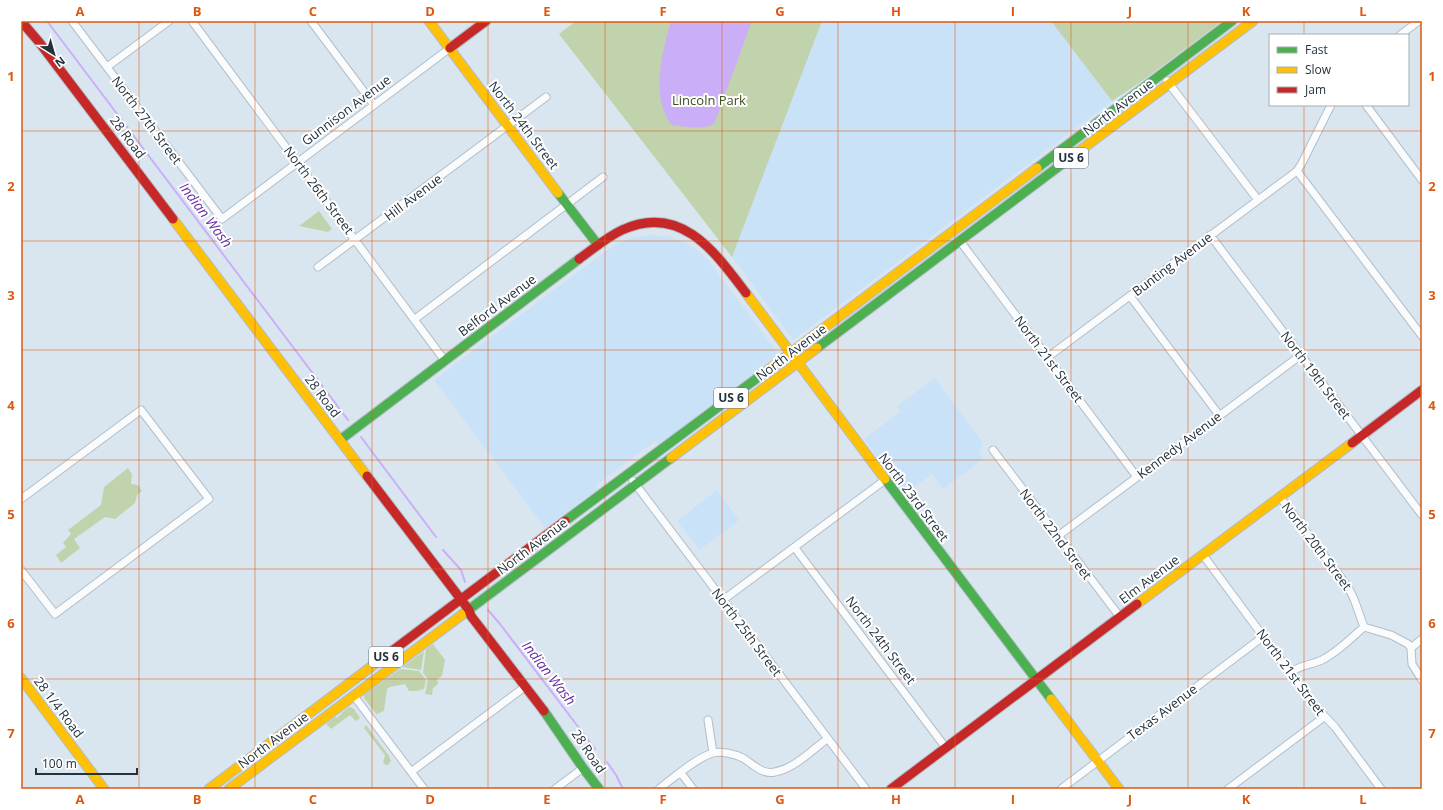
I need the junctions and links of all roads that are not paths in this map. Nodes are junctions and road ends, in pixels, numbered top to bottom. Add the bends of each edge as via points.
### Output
1 (21, 21) edge
2 (72, 21) edge
3 (169, 21) edge
4 (192, 21) edge
5 (311, 21) edge
6 (429, 21) edge
7 (486, 21) edge
8 (1232, 21) edge
9 (1253, 21) edge
10 (1419, 21) edge
11 (1401, 34) edge
12 (450, 48) junction
13 (107, 67) junction
14 (1162, 74) junction
15 (1169, 84) junction
16 (1139, 91) junction
17 (546, 97) dead end
18 (374, 105) junction
19 (1330, 106) edge
20 (1367, 106) edge
21 (1100, 120) junction
22 (1116, 124) junction
23 (508, 125) junction
24 (298, 162) junction
25 (1061, 166) junction
26 (1297, 171) junction
27 (603, 177) dead end
28 (1422, 180) edge
29 (1019, 182) junction
30 (1026, 191) junction
31 (1258, 200) junction
32 (567, 204) junction
33 (985, 207) junction
34 (222, 219) joint
35 (683, 228) joint
36 (953, 231) junction
37 (1210, 235) junction
38 (356, 240) junction
39 (960, 241) junction
40 (598, 245) junction
41 (318, 267) dead end
42 (918, 272) junction
43 (1130, 296) junction
44 (414, 319) junction
45 (1422, 336) edge
46 (791, 353) junction
47 (1300, 355) junction
48 (1048, 357) junction
49 (445, 361) junction
50 (798, 363) junction
51 (1422, 390) edge
52 (1220, 416) junction
53 (1362, 435) junction
54 (340, 440) junction
55 (993, 450) dead end
56 (628, 475) junction
57 (1138, 477) junction
58 (884, 480) junction
59 (636, 485) junction
60 (1280, 497) junction
61 (21, 499) edge
62 (594, 501) junction
63 (1422, 515) edge
64 (1058, 536) junction
65 (546, 537) junction
66 (556, 544) junction
67 (795, 548) junction
68 (1203, 555) junction
69 (21, 571) edge
70 (510, 579) junction
71 (462, 600) junction
72 (723, 600) junction
73 (469, 610) junction
74 (1120, 617) junction
75 (1364, 627) junction
76 (1264, 636) junction
77 (1422, 639) edge
78 (1410, 648) junction
79 (394, 651) junction
80 (1290, 673) junction
81 (21, 678) edge
82 (1036, 680) junction
83 (1422, 680) edge
84 (526, 686) junction
85 (342, 690) junction
86 (354, 696) junction
87 (1324, 717) junction
88 (708, 720) dead end
89 (303, 734) junction
90 (827, 739) junction
91 (946, 748) junction
92 (257, 753) junction
93 (713, 753) junction
94 (267, 761) junction
95 (1097, 761) junction
96 (583, 768) junction
97 (411, 772) junction
98 (681, 772) junction
99 (104, 789) edge
100 (209, 789) edge
101 (229, 789) edge
102 (424, 789) edge
103 (555, 789) edge
104 (599, 789) edge
105 (659, 789) edge
106 (693, 789) edge
107 (866, 789) edge
108 (891, 789) edge
109 (1061, 789) edge
110 (1119, 789) edge
111 (1228, 789) edge
112 (1381, 789) edge

1 - 54 main road, 28 Road
2 - 13 street, North 27th Street
3 - 13 street
4 - 24 street, North 26th Street
5 - 18 street
6 - 12 main road, North 24th Street
7 - 12 main road, Gunnison Avenue
8 - 14 main road, North Avenue / US 6
9 - 15 main road, North Avenue / US 6
10 - 11 street
12 - 18 street, Gunnison Avenue
12 - 23 main road, North 24th Street
13 - 34 street, North 27th Street
14 - 15 street
14 - 16 main road, North Avenue / US 6
15 - 22 main road, North Avenue / US 6
15 - 31 street
16 - 21 main road, North Avenue / US 6
16 - 22 main road via 1130,105 1117,115
17 - 23 street, Hill Avenue
18 - 24 street, Gunnison Avenue
19 - 26 street
20 - 28 street
21 - 25 main road via 1097,132 1075,149
21 - 29 main road, North Avenue / US 6
22 - 25 main road, North Avenue / US 6
23 - 32 main road, North 24th Street
23 - 38 street, Hill Avenue
24 - 34 street, Gunnison Avenue
24 - 38 street, North 26th Street
25 - 30 main road, North Avenue / US 6
26 - 31 street, Bunting Avenue
26 - 45 street
27 - 32 street
29 - 30 main road
29 - 33 main road, North Avenue / US 6
30 - 39 main road, North Avenue / US 6
31 - 37 street, Bunting Avenue
32 - 40 main road, North 24th Street
32 - 44 street
33 - 36 main road, North Avenue / US 6
33 - 39 main road via 983,216 963,231
35 - 40 main road, Belford Avenue via 663,224 642,225 625,229
35 - 46 main road, North 23rd Street via 700,238 716,253
36 - 42 main road via 948,244 926,261
36 - 46 main road, North Avenue / US 6
37 - 43 street, Bunting Avenue
37 - 47 street, North 19th Street
38 - 41 street, Hill Avenue
38 - 44 street, North 26th Street
39 - 42 main road, North Avenue / US 6
39 - 48 street, North 21st Street
40 - 49 main road, Belford Avenue
42 - 50 main road, North Avenue / US 6
43 - 48 street, Bunting Avenue
43 - 52 street
44 - 49 street, North 26th Street
46 - 50 main road, North 23rd Street
46 - 56 main road, North Avenue / US 6
47 - 52 street, Kennedy Avenue
47 - 53 street, North 19th Street
48 - 57 street, North 21st Street
49 - 54 main road, Belford Avenue
50 - 58 main road, North 23rd Street
50 - 59 main road, North Avenue / US 6
51 - 53 main road, Elm Avenue
52 - 57 street, Kennedy Avenue
53 - 60 main road, Elm Avenue
53 - 63 street, North 19th Street
54 - 71 main road, 28 Road
55 - 64 street, North 22nd Street
56 - 59 street, North 25th Street
56 - 62 main road, North Avenue / US 6
57 - 64 street, Kennedy Avenue
58 - 67 street
58 - 82 main road, North 23rd Street
59 - 66 main road, North Avenue / US 6
59 - 72 street, North 25th Street
60 - 68 main road, Elm Avenue
60 - 75 street, North 20th Street via 1348,587
61 - 69 street via 141,410 209,499 55,614
62 - 65 main road, North Avenue / US 6
62 - 66 main road via 582,518 561,534
64 - 74 street, North 22nd Street
65 - 70 main road via 541,550 517,568
65 - 71 main road, North Avenue / US 6
66 - 70 main road, North Avenue / US 6
67 - 72 street
67 - 91 street, North 24th Street
68 - 74 main road, Elm Avenue
68 - 76 street, North 21st Street
70 - 73 main road, North Avenue / US 6
71 - 73 main road, 28 Road
71 - 79 main road, North Avenue / US 6
72 - 90 street, North 25th Street
73 - 84 main road, 28 Road
73 - 86 main road, North Avenue / US 6
74 - 82 main road, Elm Avenue
75 - 78 street via 1391,635
75 - 80 street via 1330,656 1298,667
76 - 80 street, North 21st Street
76 - 95 street, Texas Avenue
77 - 78 street
78 - 83 street via 1412,664
79 - 85 main road, North Avenue / US 6
79 - 86 main road via 379,670 359,685
80 - 87 street, North 21st Street
81 - 99 main road, 28 1/4 Road
82 - 91 main road, Elm Avenue
82 - 95 main road, North 23rd Street
84 - 96 main road, 28 Road via 558,728
84 - 97 street
85 - 89 main road via 339,701 316,718
85 - 92 main road, North Avenue / US 6
86 - 89 main road, North Avenue / US 6
86 - 97 street
87 - 111 street
87 - 112 street, North 21st Street via 1335,727
88 - 93 street
89 - 94 main road, North Avenue / US 6
90 - 93 street via 793,765 770,773 760,770 738,756
90 - 107 street, North 25th Street
91 - 108 main road, Elm Avenue
92 - 94 main road
92 - 100 main road, North Avenue / US 6
93 - 98 street
94 - 101 main road, North Avenue / US 6
95 - 109 street, Texas Avenue
95 - 110 main road, North 23rd Street
96 - 103 street
96 - 104 main road, 28 Road
97 - 102 street
98 - 105 street
98 - 106 street

